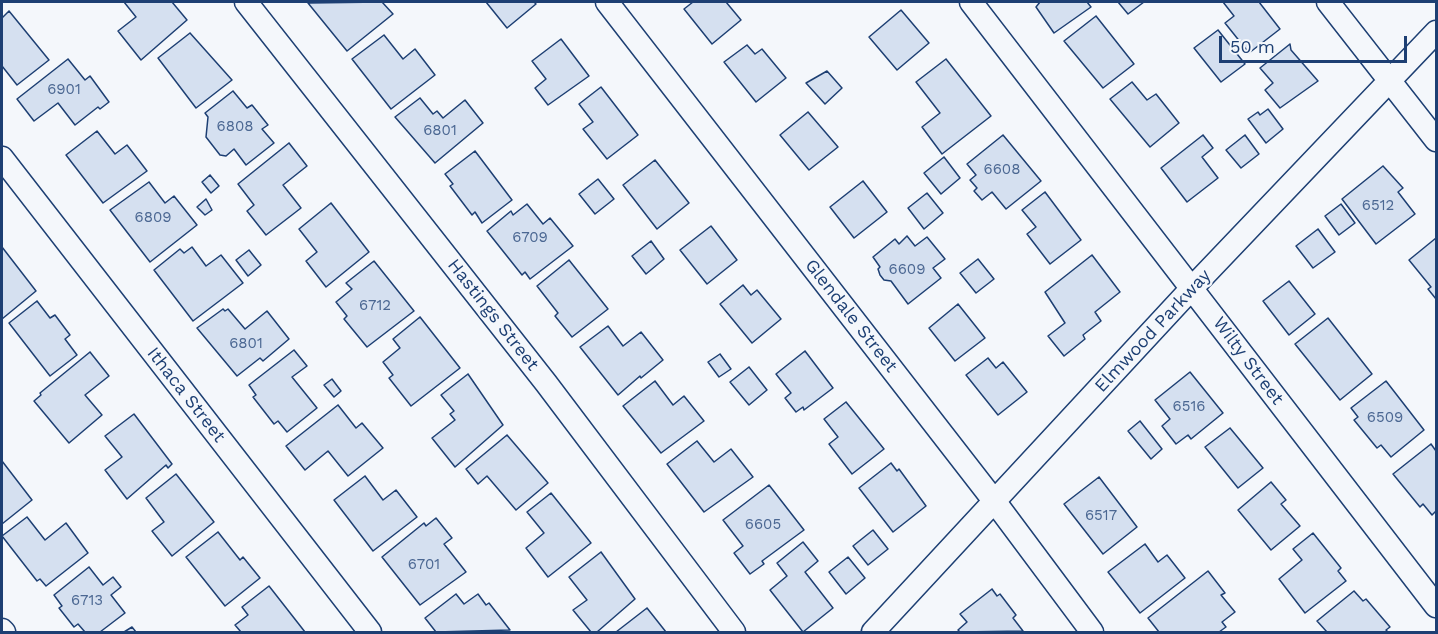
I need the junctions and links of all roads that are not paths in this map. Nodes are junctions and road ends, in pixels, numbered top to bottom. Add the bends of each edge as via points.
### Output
1 (246, 2) edge
2 (607, 2) edge
3 (971, 2) edge
4 (1328, 2) edge
5 (1437, 32) edge
6 (1390, 80) junction
7 (1437, 140) edge
8 (2, 158) edge
9 (1192, 288) junction
10 (995, 502) junction
11 (1437, 606) edge
12 (370, 633) edge
13 (734, 633) edge
14 (873, 633) edge
15 (1092, 633) edge

1 - 13 street, Hastings Street via 546,383
2 - 10 street, Glendale Street
3 - 9 street, Wilty Street
4 - 6 street
5 - 6 street, Elmwood Parkway
6 - 7 street
6 - 9 street, Elmwood Parkway
8 - 12 street, Ithaca Street
9 - 10 street, Elmwood Parkway
9 - 11 street, Wilty Street
10 - 14 street, Elmwood Parkway
10 - 15 street, Glendale Street

